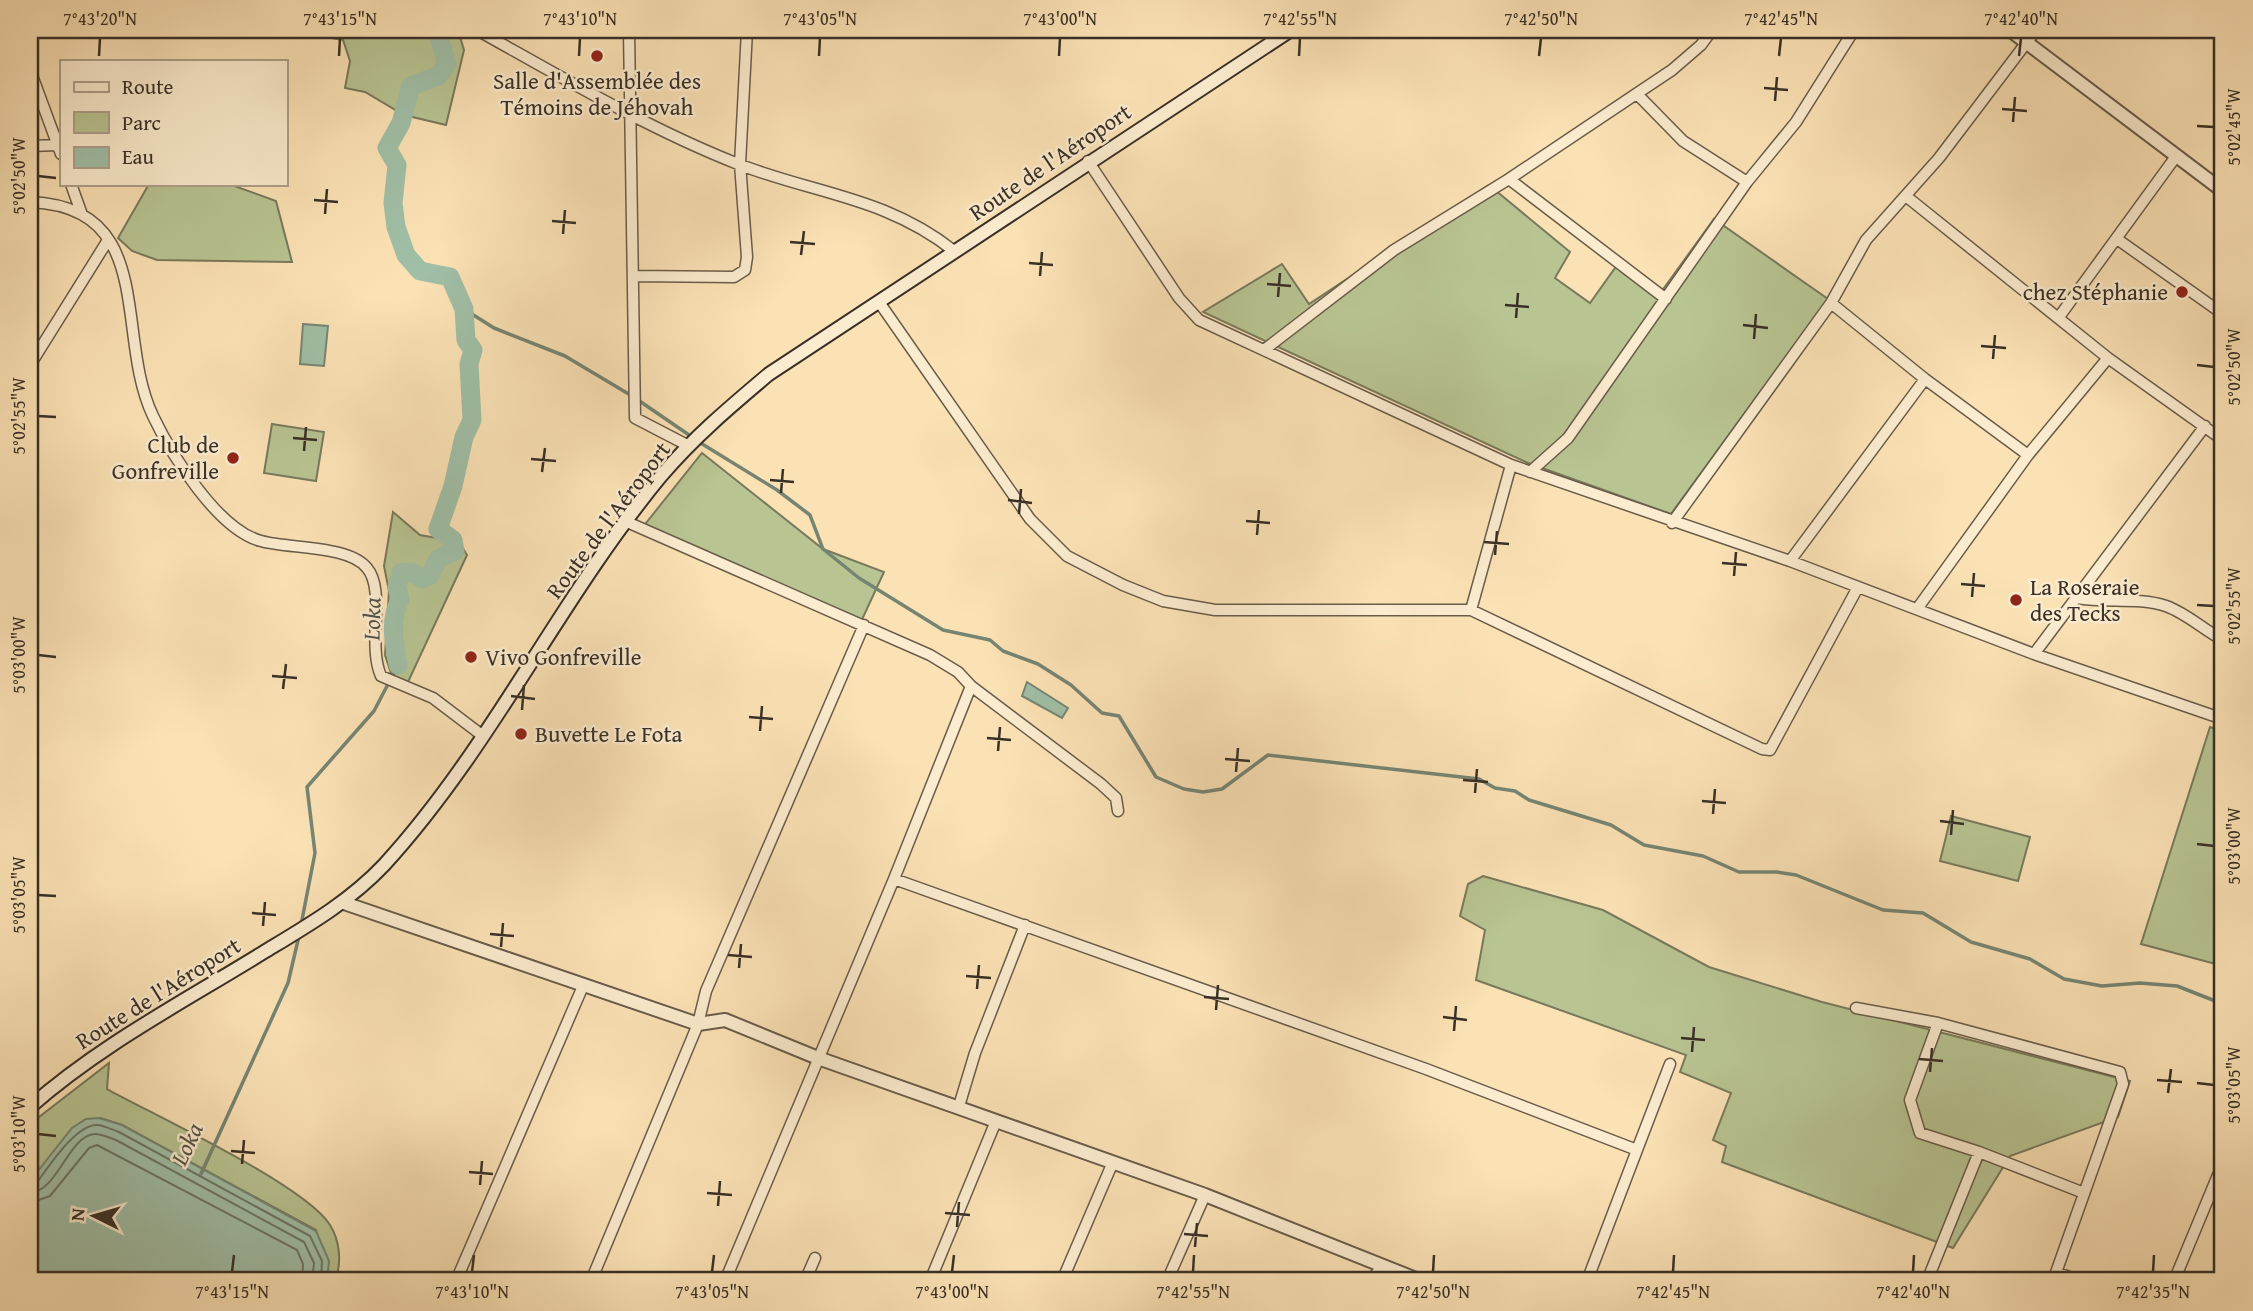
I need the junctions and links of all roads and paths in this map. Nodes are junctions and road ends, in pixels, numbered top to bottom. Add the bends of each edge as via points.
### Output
1 (477, 30) edge
2 (629, 30) edge
3 (747, 30) edge
4 (1291, 30) edge
5 (1712, 30) edge
6 (1854, 30) edge
7 (2010, 30) edge
8 (2036, 30) edge
9 (2026, 44) junction
10 (30, 70) edge
11 (1637, 94) junction
12 (632, 116) junction
13 (30, 146) edge
14 (60, 149) edge
15 (2176, 155) junction
16 (1088, 162) junction
17 (740, 164) junction
18 (1509, 179) junction
19 (1747, 182) junction
20 (72, 186) edge
21 (2223, 191) edge
22 (1907, 197) junction
23 (30, 202) edge
24 (81, 212) junction
25 (2117, 239) junction
26 (108, 240) junction
27 (954, 251) junction
28 (635, 276) junction
29 (1666, 299) junction
30 (879, 302) junction
31 (1830, 303) junction
32 (2223, 314) edge
33 (2059, 317) junction
34 (1264, 350) junction
35 (2108, 358) junction
36 (30, 365) edge
37 (1925, 379) junction
38 (2205, 426) junction
39 (2223, 440) edge
40 (690, 446) junction
41 (2028, 454) junction
42 (1511, 465) junction
43 (1530, 472) junction
44 (627, 522) junction
45 (1672, 523) junction
46 (1790, 561) junction
47 (1858, 587) junction
48 (2077, 598) junction
49 (1917, 609) junction
50 (1471, 610) junction
51 (864, 625) junction
52 (2223, 640) edge
53 (2034, 654) junction
54 (971, 686) junction
55 (2223, 719) edge
56 (483, 736) junction
57 (1118, 811) dead end
58 (894, 879) junction
59 (344, 903) junction
60 (1025, 925) junction
61 (583, 986) junction
62 (1856, 1008) dead end
63 (1938, 1023) junction
64 (698, 1024) junction
65 (818, 1058) junction
66 (1670, 1064) dead end
67 (959, 1106) junction
68 (30, 1107) edge
69 (996, 1121) junction
70 (1637, 1150) junction
71 (1979, 1152) junction
72 (1114, 1162) junction
73 (2223, 1163) edge
74 (2084, 1192) junction
75 (1205, 1195) junction
76 (815, 1258) dead end
77 (1382, 1266) junction
78 (2054, 1276) edge
79 (456, 1281) edge
80 (591, 1281) edge
81 (726, 1281) edge
82 (806, 1281) edge
83 (930, 1281) edge
84 (1062, 1281) edge
85 (1167, 1281) edge
86 (1371, 1281) edge
87 (1421, 1281) edge
88 (1587, 1281) edge
89 (1927, 1281) edge
90 (2080, 1281) edge
91 (2174, 1281) edge

1 - 12 street
2 - 12 street
3 - 17 street
4 - 16 main road, Route de l'Aéroport
5 - 11 street via 1672,70
6 - 19 street via 1796,122
7 - 9 main road
8 - 9 street
9 - 15 main road
9 - 22 street
10 - 14 street
11 - 18 street
11 - 19 street via 1683,141
12 - 17 street
12 - 28 street
13 - 14 street
15 - 21 main road
15 - 25 street
16 - 27 main road, Route de l'Aéroport
16 - 34 street via 1179,298 1199,320
17 - 27 street via 868,202 931,233
17 - 28 street via 745,270 734,277
18 - 29 street
18 - 34 street via 1394,250
19 - 29 street
20 - 24 street
22 - 31 street via 1866,240
22 - 33 street
23 - 24 street
24 - 26 street via 93,219
25 - 32 street
25 - 33 street
26 - 36 street
26 - 56 street via 122,265 142,390 167,442 202,497 259,541 352,556 367,567 374,581 375,663 381,676 433,698
27 - 30 main road, Route de l'Aéroport
28 - 40 street via 635,418
29 - 43 street via 1568,438
30 - 40 main road, Route de l'Aéroport via 769,374
30 - 50 street via 1030,519 1067,556 1163,601 1215,610
31 - 37 street
31 - 45 street
33 - 35 street
34 - 42 street
35 - 38 street
35 - 41 street
37 - 41 street
37 - 46 street
38 - 39 street
38 - 48 street
40 - 44 main road, Route de l'Aéroport
41 - 49 street
42 - 43 street
42 - 50 street
43 - 45 street
44 - 51 street
44 - 56 main road, Route de l'Aéroport
45 - 46 street
46 - 47 street
47 - 49 street
47 - 50 street via 1770,750
48 - 52 street via 2169,607
48 - 53 street
49 - 53 street
51 - 54 street via 930,655
51 - 64 street via 706,991
53 - 55 street
54 - 57 street via 1101,785 1116,798
54 - 58 street
56 - 59 main road, Route de l'Aéroport via 427,816
58 - 60 street
58 - 65 street
59 - 61 main road
59 - 68 main road, Route de l'Aéroport via 95,1056
60 - 67 street
60 - 70 street
61 - 64 main road
61 - 79 street
62 - 63 street
63 - 71 street via 1910,1100 1914,1121 1920,1133
63 - 74 street via 2120,1072 2123,1084
64 - 65 main road via 725,1020
64 - 80 street
65 - 67 main road
65 - 81 street
66 - 70 street
67 - 69 main road
69 - 72 main road
69 - 83 street
70 - 88 street
71 - 74 street
71 - 89 street
72 - 75 main road
72 - 84 street
73 - 91 street
74 - 78 street
75 - 77 main road
75 - 85 street
76 - 82 street
77 - 86 street
77 - 87 main road
78 - 90 street

